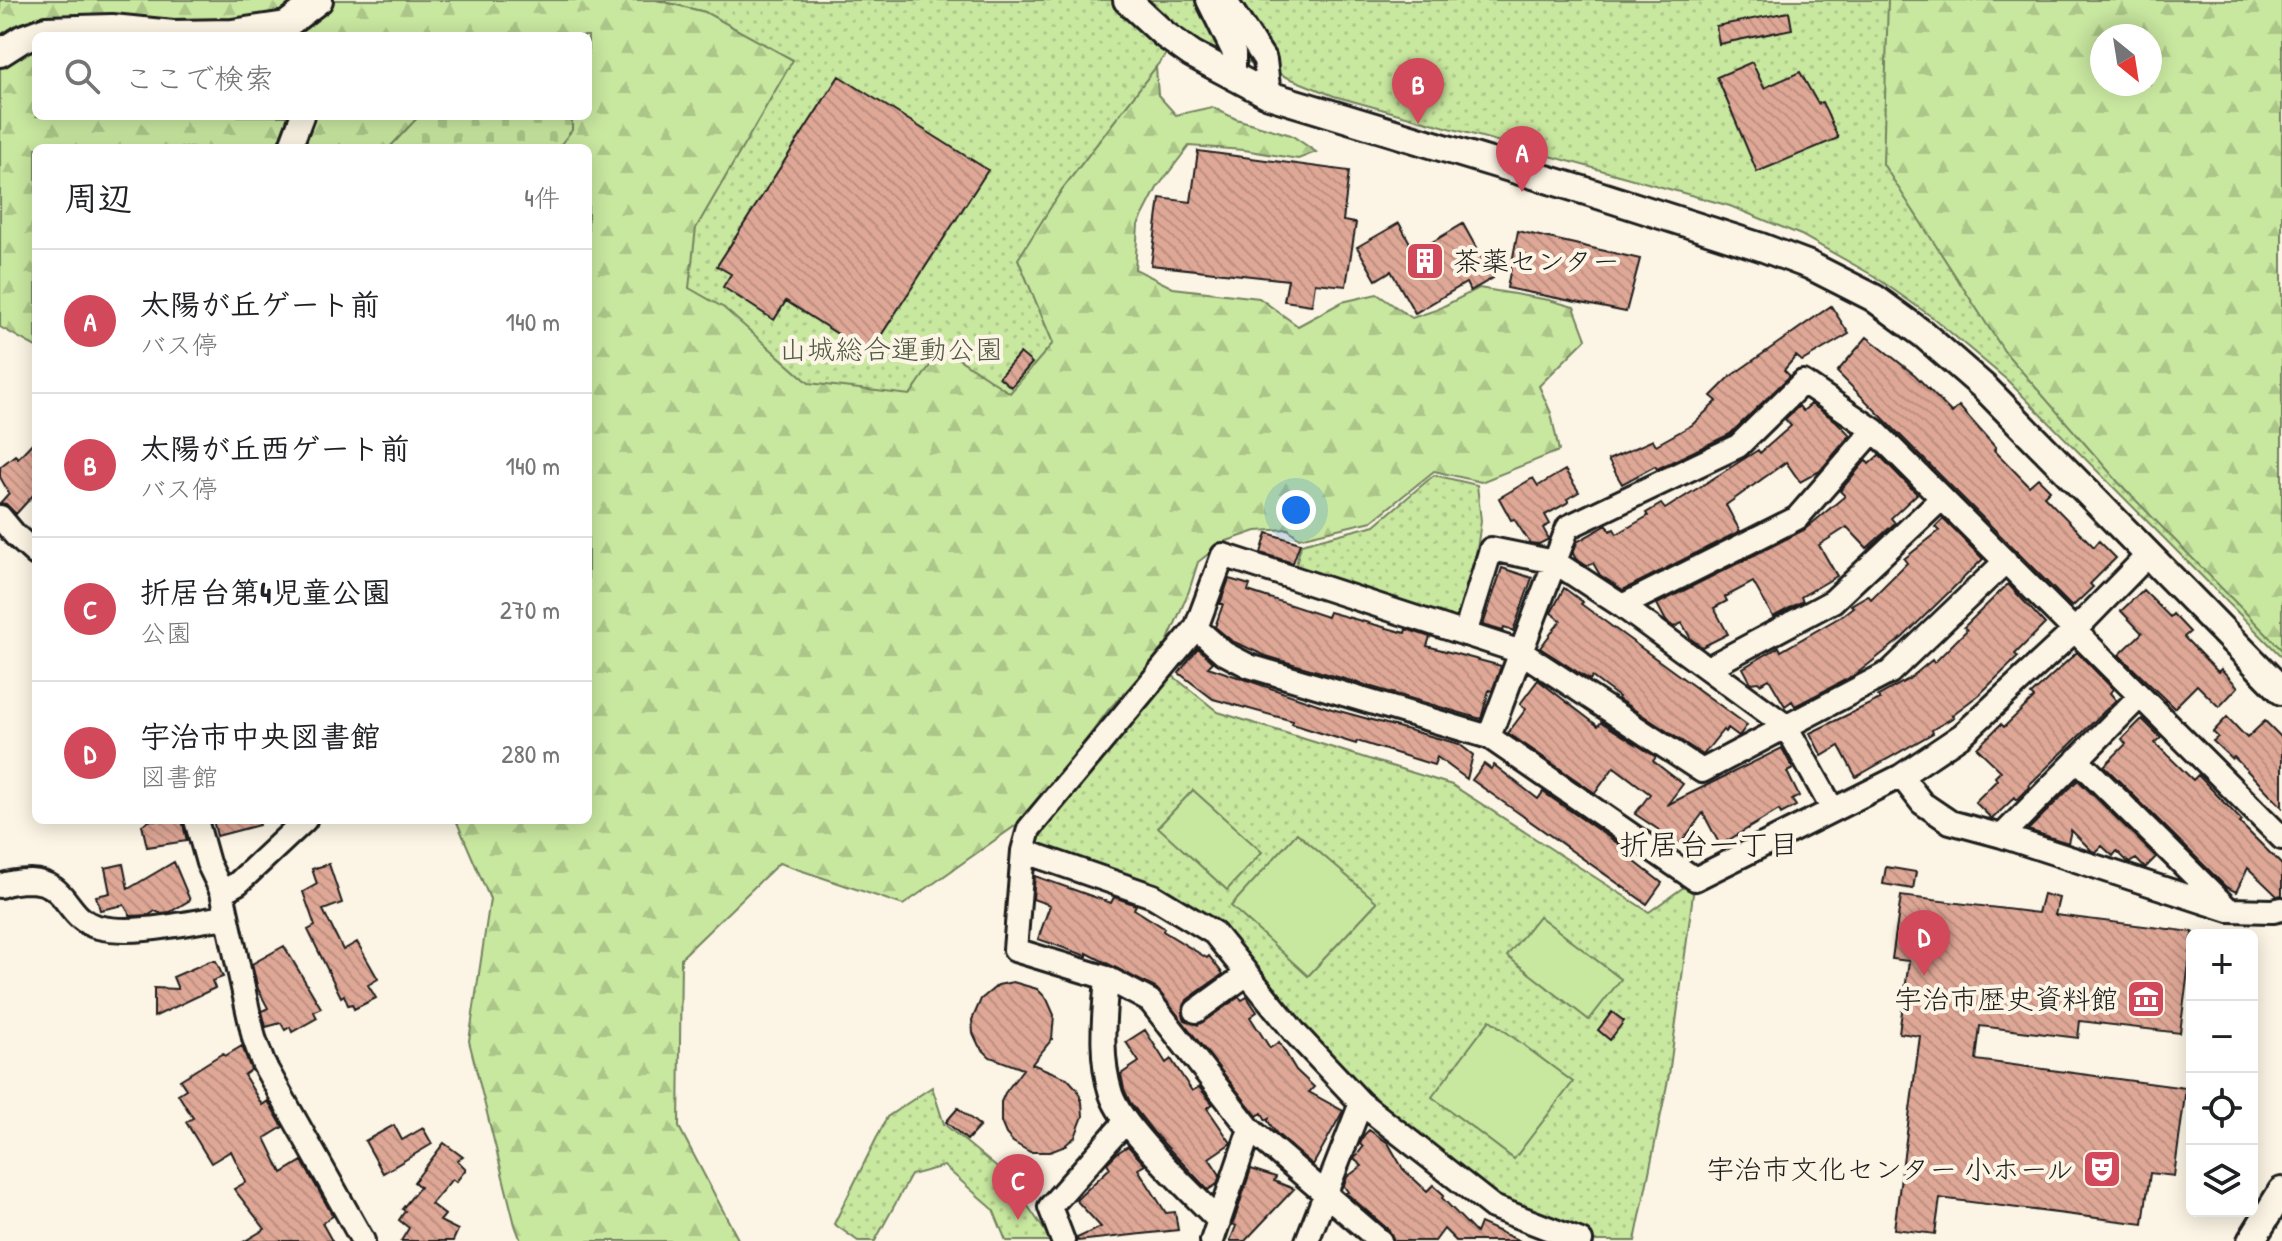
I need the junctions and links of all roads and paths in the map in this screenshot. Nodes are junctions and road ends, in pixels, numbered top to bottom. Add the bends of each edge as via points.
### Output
1 (319, 0) edge
2 (1127, 0) edge
3 (1208, 0) edge
4 (1225, 0) edge
5 (1240, 0) edge
6 (289, 30) edge
7 (41, 32) edge
8 (153, 32) edge
9 (251, 32) edge
10 (32, 35) edge
11 (0, 53) edge
12 (1265, 60) junction
13 (1234, 78) junction
14 (1269, 95) junction
15 (300, 120) edge
16 (292, 144) edge
17 (1874, 430) junction
18 (1942, 498) junction
19 (0, 517) edge
20 (32, 550) edge
21 (2148, 555) junction
22 (2006, 561) junction
23 (1555, 562) junction
24 (1622, 606) junction
25 (1196, 628) junction
26 (2075, 630) junction
27 (1465, 634) junction
28 (1521, 652) junction
29 (1708, 668) junction
30 (2282, 691) edge
31 (2140, 696) junction
32 (1786, 726) junction
33 (1489, 737) junction
34 (2077, 759) junction
35 (1901, 776) junction
36 (1833, 810) junction
37 (197, 824) edge
38 (301, 824) edge
39 (2002, 836) junction
40 (2282, 838) edge
41 (1023, 851) junction
42 (0, 886) edge
43 (222, 892) junction
44 (2282, 909) edge
45 (2229, 910) junction
46 (226, 917) junction
47 (1247, 974) junction
48 (1107, 978) junction
49 (1183, 1021) junction
50 (1361, 1103) junction
51 (1126, 1121) junction
52 (1250, 1129) junction
53 (2282, 1191) edge
54 (1324, 1195) junction
55 (1215, 1231) edge
56 (363, 1241) edge
57 (1063, 1241) edge
58 (1307, 1241) edge
59 (1380, 1241) edge
60 (1581, 1241) edge
61 (2251, 1241) edge

1 - 6 street
2 - 13 street via 1183,48
3 - 13 street via 1234,53
4 - 12 street
5 - 12 street
6 - 9 street
7 - 8 street
10 - 11 street
12 - 14 street
13 - 14 street
14 - 21 street via 1761,247 1874,298 1985,388
15 - 16 street
17 - 18 street
17 - 23 street via 1803,382 1738,446 1568,527
17 - 24 street via 1797,518
18 - 22 street
18 - 29 street via 1833,601
19 - 20 street
21 - 26 street
21 - 30 street
22 - 26 street
22 - 32 street via 1890,672
23 - 24 street
23 - 27 street via 1491,549
23 - 28 street
24 - 29 street
25 - 27 street via 1223,555
25 - 33 street via 1224,653 1249,666
25 - 41 street via 1029,829
26 - 31 street
26 - 35 street via 1962,735
27 - 28 street
28 - 32 street via 1702,771
28 - 33 street
29 - 32 street
31 - 34 street
31 - 40 street
32 - 36 street
33 - 36 street via 1695,879
34 - 39 street
34 - 45 street
35 - 36 street
35 - 39 street via 1922,803 1950,822
37 - 43 street
38 - 43 street
39 - 45 street
41 - 47 street via 1153,896 1214,933
41 - 48 street via 1015,950
42 - 46 street via 42,881 95,927 123,930
43 - 46 street
44 - 45 street
46 - 56 street via 263,1063
47 - 49 street
47 - 50 street
48 - 49 street
48 - 51 street via 1106,1069 1112,1096
49 - 52 street
50 - 54 street
50 - 60 street via 1493,1207
51 - 55 street
51 - 57 street via 1050,1207
52 - 54 street
52 - 55 street
53 - 61 street
54 - 58 street
54 - 59 street

